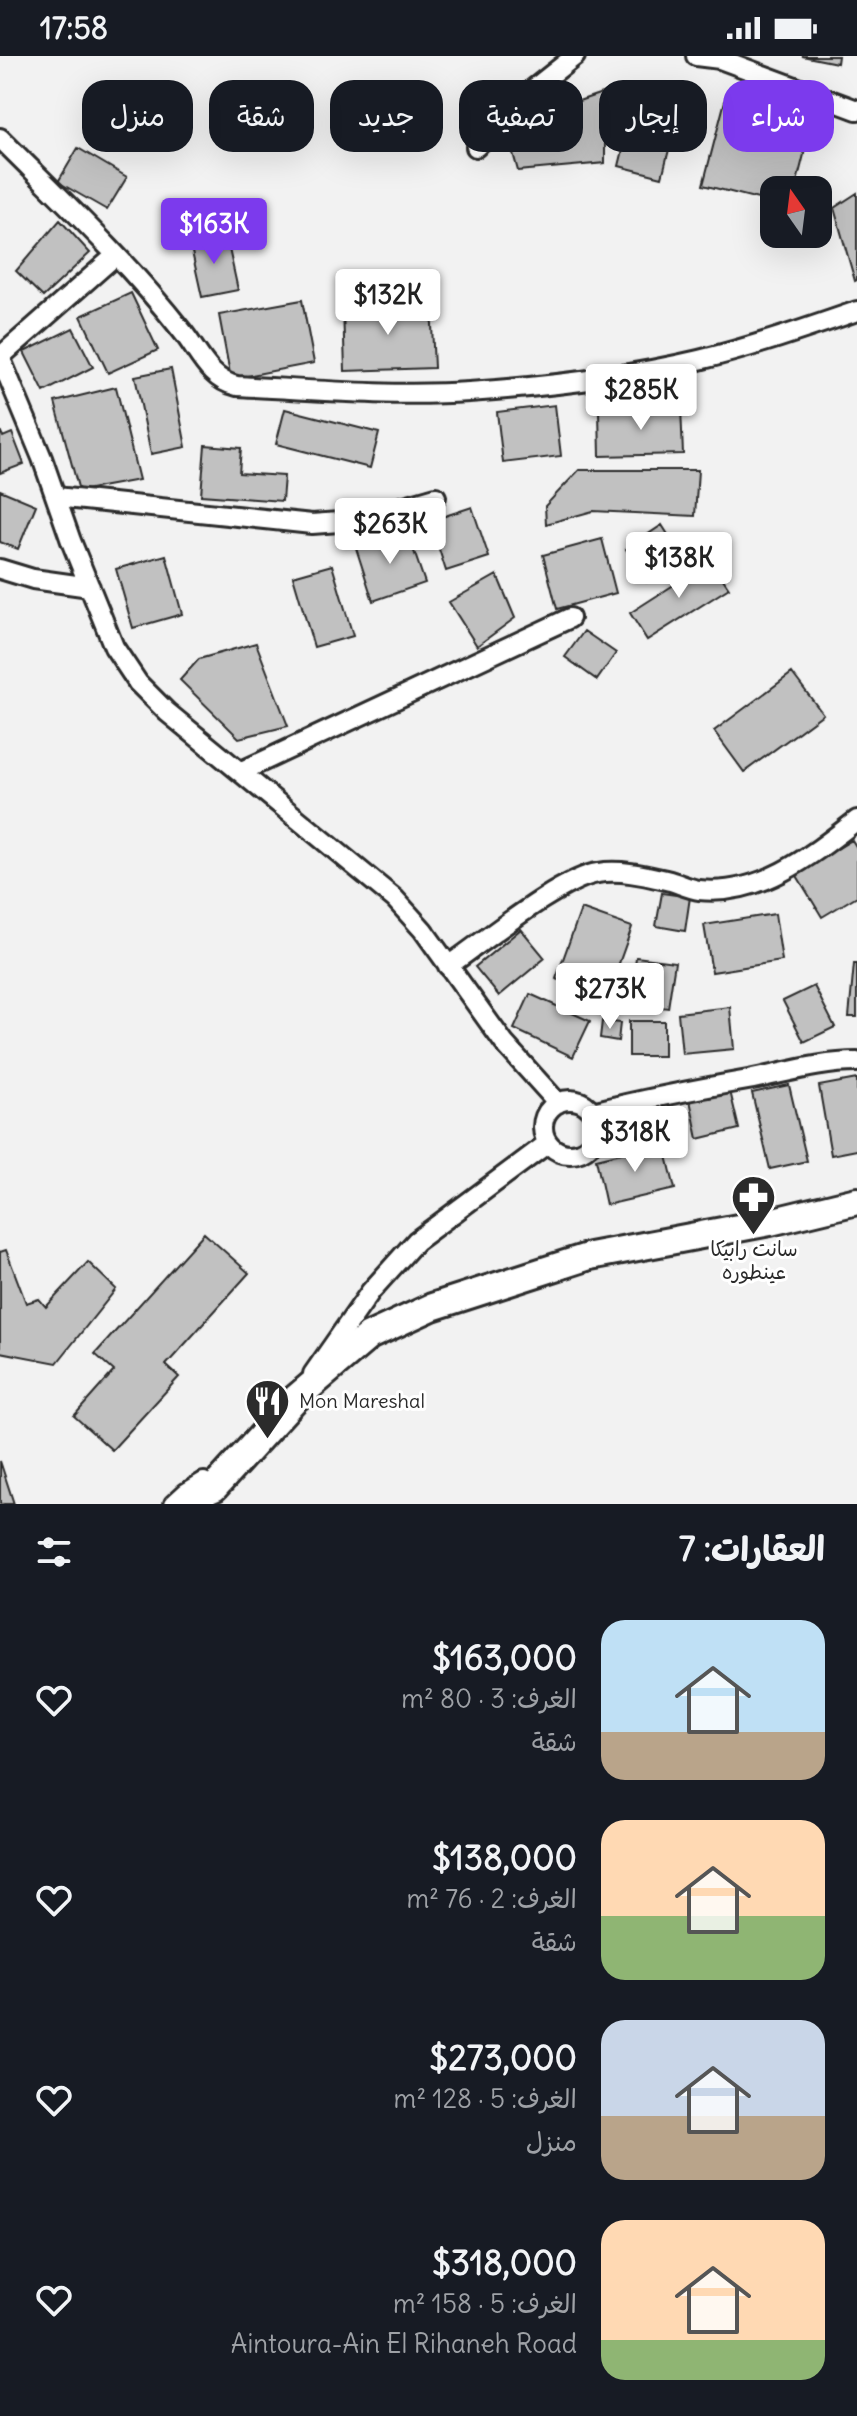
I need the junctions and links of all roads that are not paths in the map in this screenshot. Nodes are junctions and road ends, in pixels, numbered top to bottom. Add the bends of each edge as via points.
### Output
1 (575, 56) edge
2 (696, 56) edge
3 (545, 80) edge
4 (857, 110) edge
5 (0, 138) edge
6 (116, 255) junction
7 (857, 311) edge
8 (0, 357) edge
9 (56, 497) junction
10 (436, 497) dead end
11 (0, 569) edge
12 (90, 587) junction
13 (570, 618) dead end
14 (242, 771) junction
15 (857, 820) edge
16 (448, 966) junction
17 (857, 1062) edge
18 (558, 1103) junction
19 (592, 1112) junction
20 (548, 1143) junction
21 (857, 1201) edge
22 (295, 1399) junction
23 (215, 1489) edge
24 (174, 1504) edge
25 (193, 1504) edge

1 - 3 street
2 - 4 street via 720,59
5 - 6 street
6 - 7 street via 206,365 226,384 237,386 469,392 613,376 698,360
6 - 8 street
8 - 9 street
9 - 10 street via 312,524 353,521
9 - 12 street
11 - 12 street
12 - 14 street via 114,647 138,683
13 - 14 street
14 - 16 street via 395,899
15 - 16 street via 778,875 749,886 699,890 618,873 578,879
16 - 18 street via 504,1043
17 - 19 street via 663,1094
18 - 19 street via 577,1101
18 - 20 street via 546,1116
19 - 20 street via 597,1129 581,1152 563,1153
20 - 22 street via 416,1241 371,1291
21 - 22 main road via 590,1256 432,1307 369,1336
22 - 23 main road
23 - 24 street via 203,1483
23 - 25 main road

